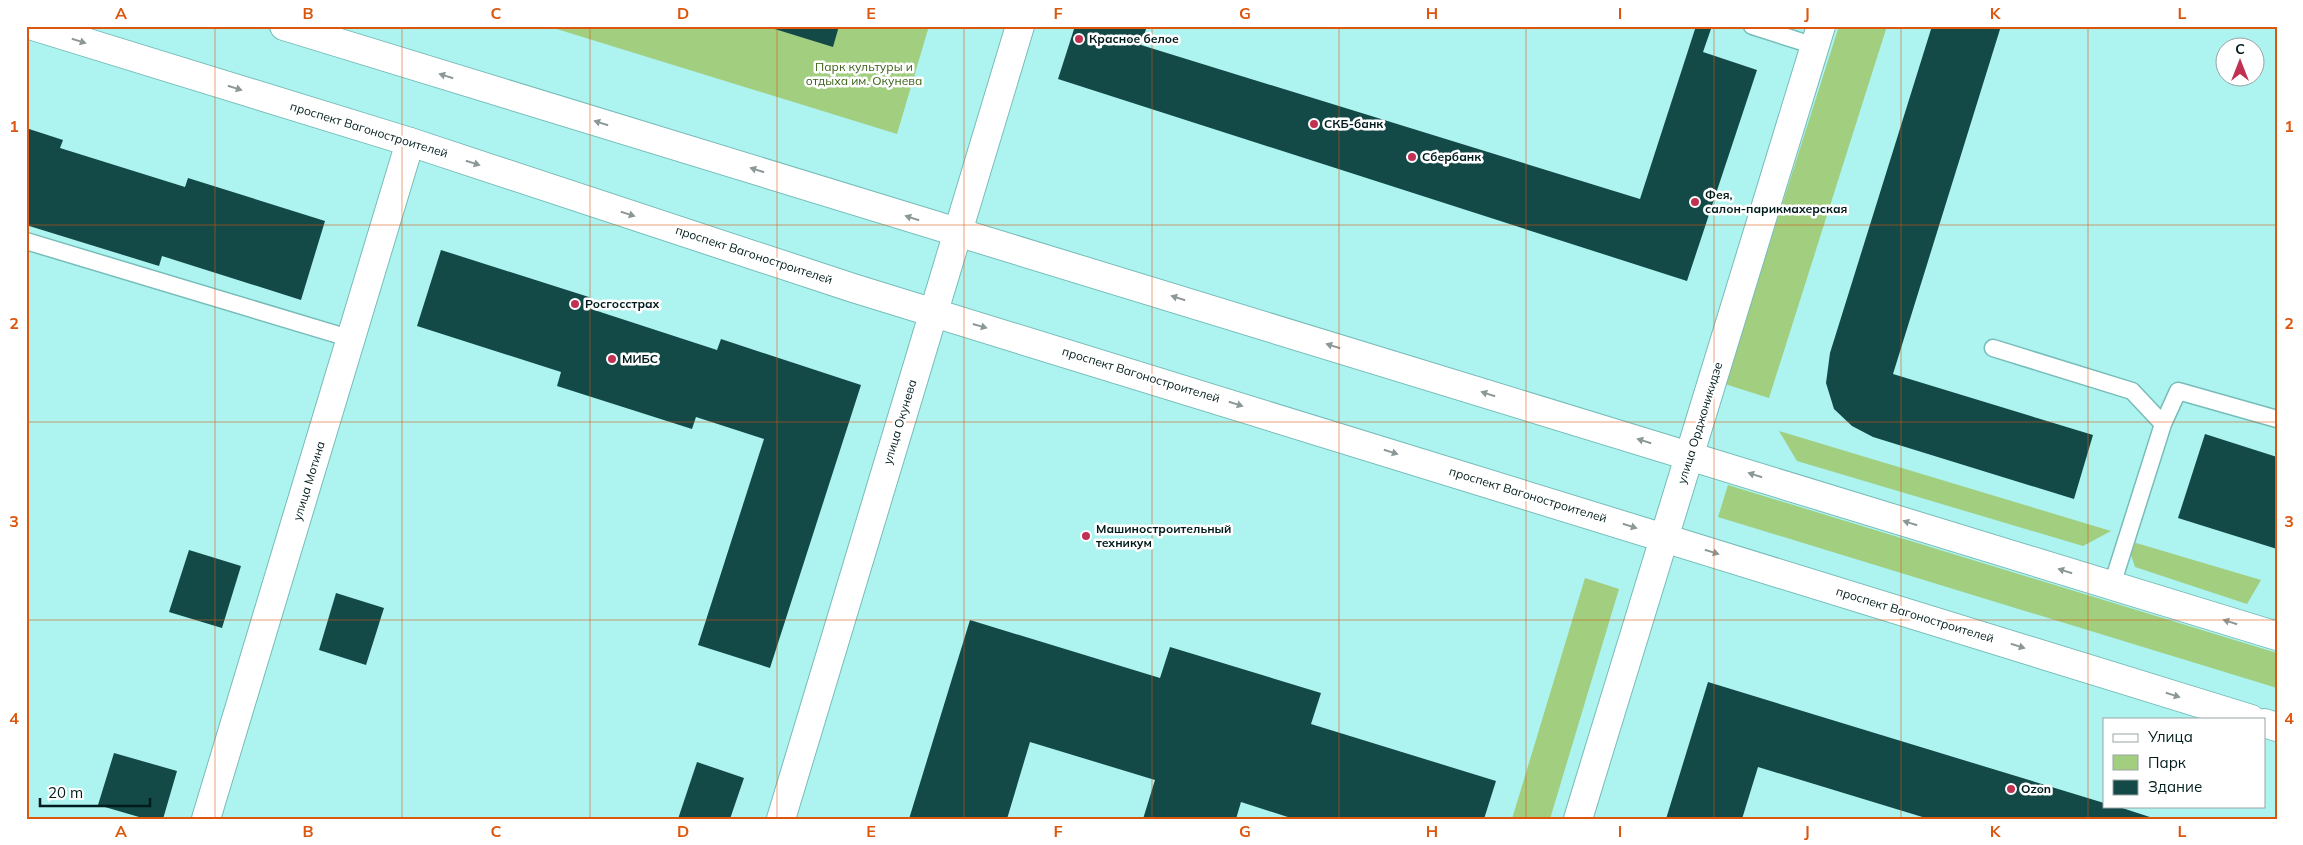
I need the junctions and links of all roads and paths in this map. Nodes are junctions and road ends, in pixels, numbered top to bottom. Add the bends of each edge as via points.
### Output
1 (33, 26) edge
2 (284, 26) edge
3 (1020, 26) edge
4 (1752, 26) edge
5 (1819, 36) edge
6 (410, 142) junction
7 (959, 232) junction
8 (26, 241) edge
9 (933, 313) junction
10 (352, 338) junction
11 (1993, 348) dead end
12 (2277, 419) edge
13 (2163, 424) junction
14 (1690, 456) junction
15 (1665, 537) junction
16 (2112, 585) junction
17 (2277, 636) edge
18 (2248, 718) edge
19 (206, 819) edge
20 (781, 819) edge
21 (1578, 819) edge

1 -> 6 main road, проспект Вагоностроителей
7 -> 2 main road
3 - 7 main road, улица Окунева
4 - 5 lane
5 - 14 main road, улица Орджоникидзе
6 -> 9 main road, проспект Вагоностроителей
6 - 10 main road, улица Мотина
7 - 9 main road, улица Окунева
14 -> 7 main road
8 - 10 lane
9 -> 15 main road, проспект Вагоностроителей
9 - 20 main road, улица Окунева
10 - 19 main road, улица Мотина
11 - 13 lane via 2132,391
12 - 13 lane via 2178,391
13 - 16 lane
14 - 15 main road, улица Орджоникидзе
16 -> 14 main road
15 -> 18 main road, проспект Вагоностроителей
15 - 21 main road, улица Орджоникидзе
17 -> 16 main road

